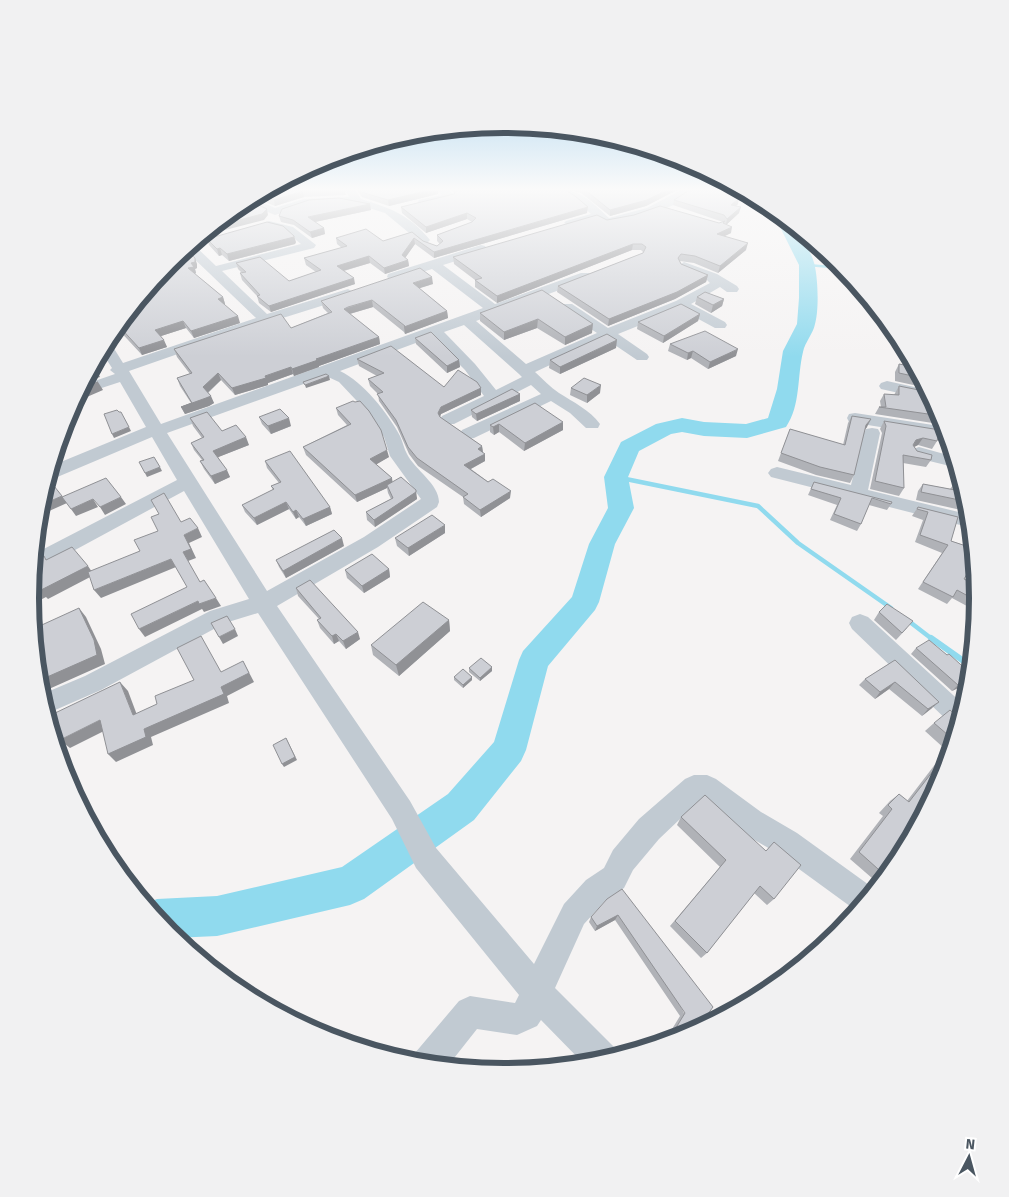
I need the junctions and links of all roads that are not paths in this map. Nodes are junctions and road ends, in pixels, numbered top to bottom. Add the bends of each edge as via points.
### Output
1 (310, 245) edge
2 (435, 245) edge
3 (491, 246) edge
4 (196, 249) edge
5 (448, 260) junction
6 (434, 264) junction
7 (684, 266) edge
8 (212, 270) junction
9 (598, 271) edge
10 (717, 280) junction
11 (380, 282) edge
12 (361, 288) edge
13 (732, 289) dead end
14 (544, 292) junction
15 (681, 304) junction
16 (494, 310) junction
17 (265, 319) junction
18 (467, 320) junction
19 (720, 325) dead end
20 (434, 330) junction
21 (609, 334) junction
22 (642, 357) dead end
23 (110, 360) edge
24 (495, 361) junction
25 (470, 367) junction
26 (328, 371) junction
27 (97, 373) edge
28 (528, 375) junction
29 (888, 386) dead end
30 (922, 393) edge
31 (552, 395) junction
32 (494, 398) junction
33 (854, 418) edge
34 (448, 420) edge
35 (592, 424) dead end
36 (155, 430) junction
37 (939, 432) edge
38 (872, 433) dead end
39 (468, 434) edge
40 (919, 453) edge
41 (949, 461) edge
42 (57, 471) edge
43 (777, 473) dead end
44 (187, 482) junction
45 (858, 494) junction
46 (963, 520) edge
47 (41, 560) edge
48 (264, 603) junction
49 (860, 623) dead end
50 (51, 702) edge
51 (956, 712) edge
52 (862, 897) edge
53 (538, 994) junction
54 (597, 1055) edge
55 (433, 1058) edge

1 - 8 street
2 - 5 street
3 - 5 street
4 - 8 street
5 - 6 street
6 - 11 street
6 - 16 street
7 - 10 street
8 - 17 street
9 - 14 street
10 - 13 street
10 - 15 street via 715,285
12 - 17 street
14 - 16 street
14 - 21 street
15 - 19 street
15 - 21 street
16 - 18 street
17 - 23 street
18 - 20 street
18 - 24 street
20 - 25 street
20 - 26 street
21 - 22 street
21 - 28 street via 567,350
23 - 27 street
23 - 36 street
24 - 25 street
24 - 28 street
25 - 32 street
26 - 36 street via 169,428
26 - 48 street via 344,379 379,415 399,456 430,496 430,502 371,542
28 - 31 street
28 - 32 street
29 - 30 street
31 - 35 street
31 - 39 street
32 - 34 street
33 - 37 street
36 - 42 street
36 - 44 street
38 - 45 street
40 - 41 street
43 - 45 street
44 - 47 street
44 - 48 street
45 - 46 street
48 - 50 street via 218,617
48 - 53 street via 401,810 426,858
49 - 51 street
52 - 53 street via 706,788 694,788 649,829 623,860 614,878 596,890 574,914
53 - 54 street
53 - 55 street via 526,1015 517,1018 470,1012

